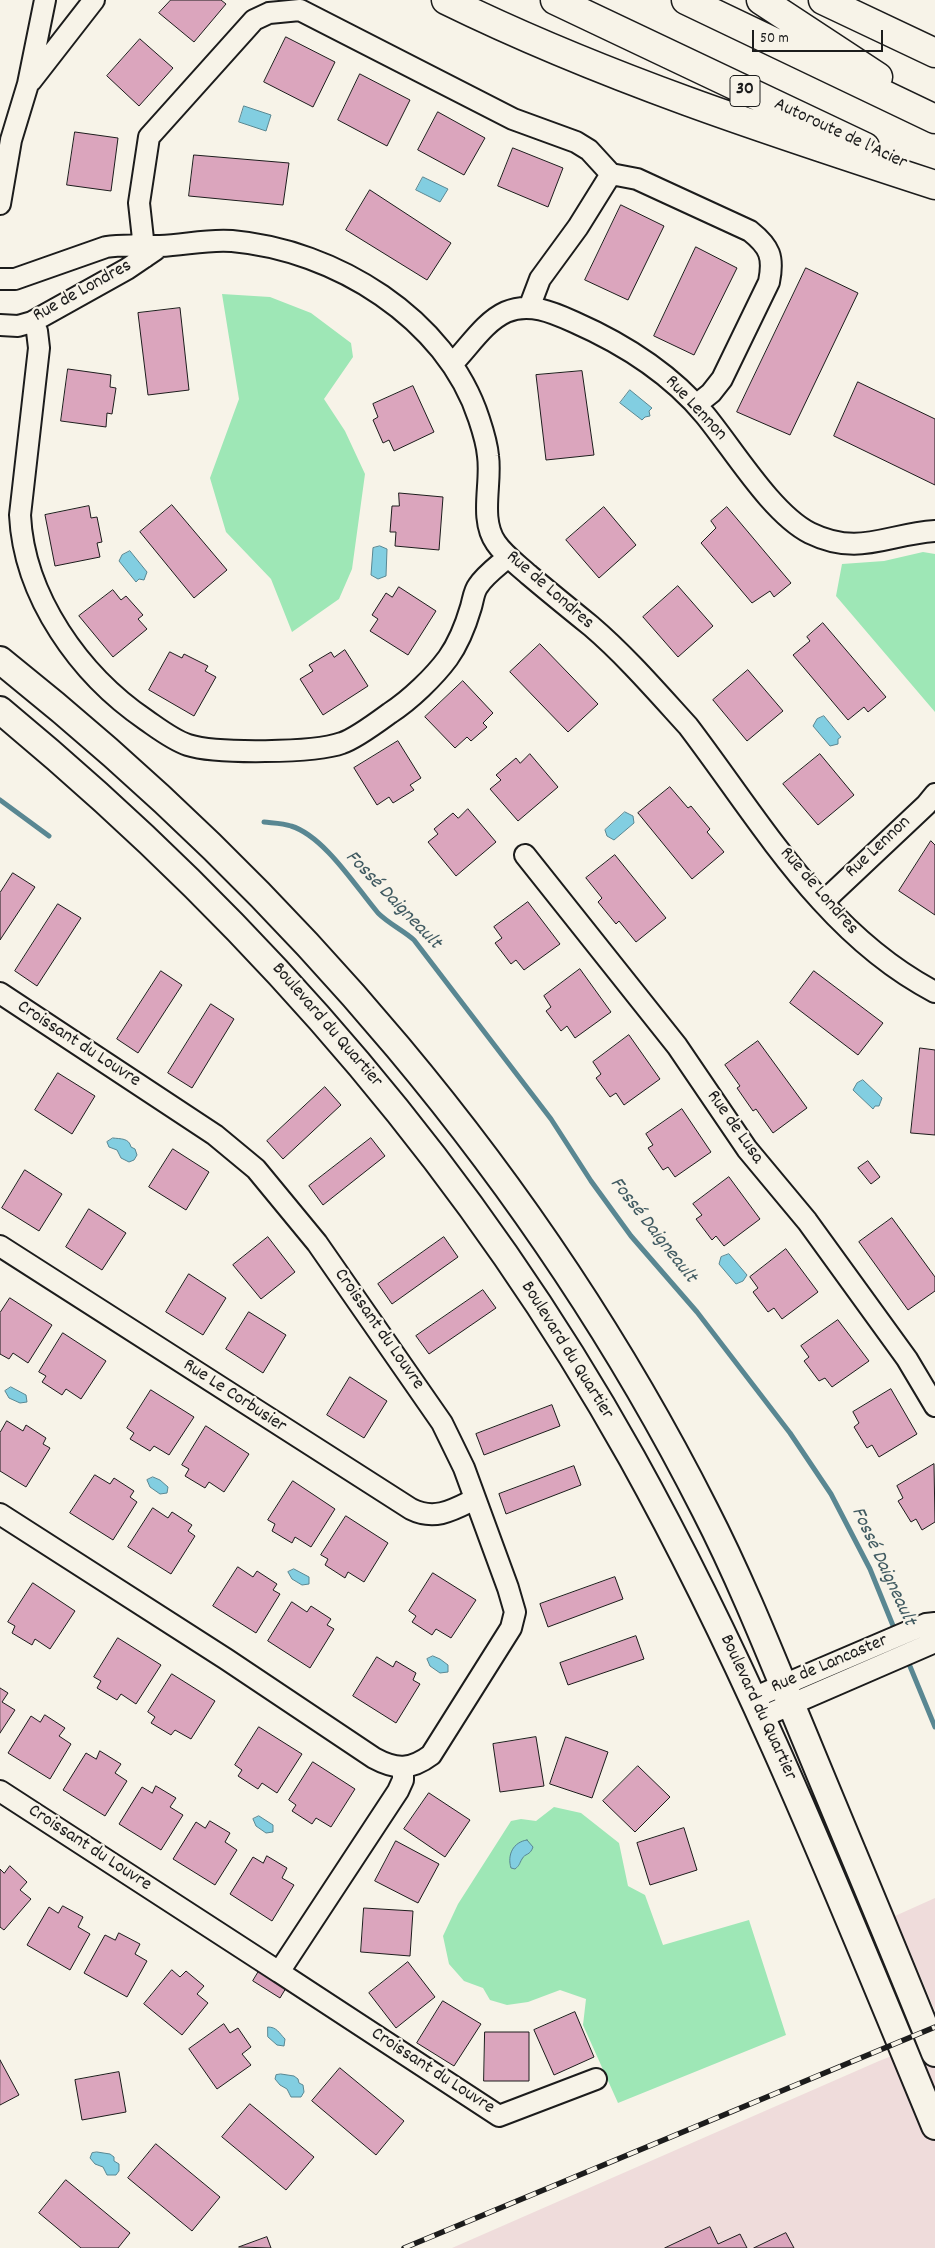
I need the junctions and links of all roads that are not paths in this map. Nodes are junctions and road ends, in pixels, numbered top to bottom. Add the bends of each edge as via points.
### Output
1 (45, 0) edge
2 (94, 0) edge
3 (446, 0) edge
4 (555, 0) edge
5 (686, 0) edge
6 (761, 0) edge
7 (823, 0) edge
8 (935, 53) edge
9 (28, 84) junction
10 (935, 117) edge
11 (6, 139) edge
12 (610, 174) junction
13 (935, 181) edge
14 (935, 185) edge
15 (0, 204) edge
16 (149, 249) junction
17 (0, 279) edge
18 (529, 308) junction
19 (32, 322) junction
20 (0, 326) edge
21 (452, 364) junction
22 (696, 405) junction
23 (935, 531) edge
24 (508, 557) junction
25 (0, 660) edge
26 (0, 710) edge
27 (935, 794) edge
28 (525, 855) dead end
29 (823, 902) junction
30 (935, 992) edge
31 (0, 993) edge
32 (0, 1246) edge
33 (932, 1393) edge
34 (475, 1499) junction
35 (0, 1514) edge
36 (935, 1623) edge
37 (935, 1642) edge
38 (787, 1695) junction
39 (758, 1708) junction
40 (403, 1768) junction
41 (0, 1791) edge
42 (279, 1972) junction
43 (935, 2053) edge
44 (596, 2079) dead end
45 (935, 2126) edge

1 - 9 street
2 - 9 street
3 - 14 highway via 566,54 730,118
4 - 13 highway, Autoroute de l'Acier / 30
5 - 10 highway
6 - 10 highway
7 - 8 highway
9 - 11 street
11 - 15 street
12 - 16 street via 590,150 576,142 513,119 300,10 269,13 254,20 150,137 139,204
12 - 18 street via 578,227 540,278
12 - 22 street via 636,179 750,232 763,241 770,254 769,282 722,379
16 - 17 street, Rue de Londres via 118,245 106,247 28,276
16 - 19 street, Rue de Londres
16 - 21 street, Rue de Londres via 202,240 233,241 317,261 389,301 425,333
18 - 21 street, Rue Lennon via 519,307 493,319
18 - 22 street, Rue Lennon via 540,308 562,316 634,352
19 - 20 street, Rue de Londres
19 - 24 street via 40,348 20,515 21,539 30,570 61,632 98,679 132,710 177,740 191,746 235,750 310,748 343,743 408,700 448,658 466,622 478,586
21 - 24 street, Rue de Londres via 470,394 484,437 490,482 487,518 496,542
22 - 23 street, Rue Lennon via 788,518 809,533 834,543 858,545 915,532
24 - 29 street, Rue de Londres via 592,628 668,704
25 - 38 main road, Boulevard du Quartier via 131,770 239,873 357,1000 454,1118 537,1232 642,1396 716,1533
26 - 39 main road, Boulevard du Quartier via 143,834 242,932 350,1053 446,1172 539,1305 608,1417 682,1550
27 - 29 street, Rue Lennon
28 - 33 street, Rue de Lusa via 677,1046 747,1149 807,1221
29 - 30 street, Rue de Londres via 888,964
31 - 34 street, Croissant du Louvre via 215,1135 256,1169 328,1257 436,1414 451,1439
32 - 34 street, Rue Le Corbusier via 411,1509 436,1515
34 - 40 street, Croissant du Louvre via 508,1588 515,1612 513,1623 431,1755
35 - 40 street via 374,1758
36 - 38 street, Rue de Lancaster via 855,1654
37 - 38 street, Rue de Lancaster via 862,1673
38 - 39 street, Rue de Lancaster
38 - 43 main road, Boulevard du Quartier
39 - 45 main road, Boulevard du Quartier
40 - 42 street via 403,1780 398,1791
41 - 42 street, Croissant du Louvre
42 - 44 street, Croissant du Louvre via 499,2116

